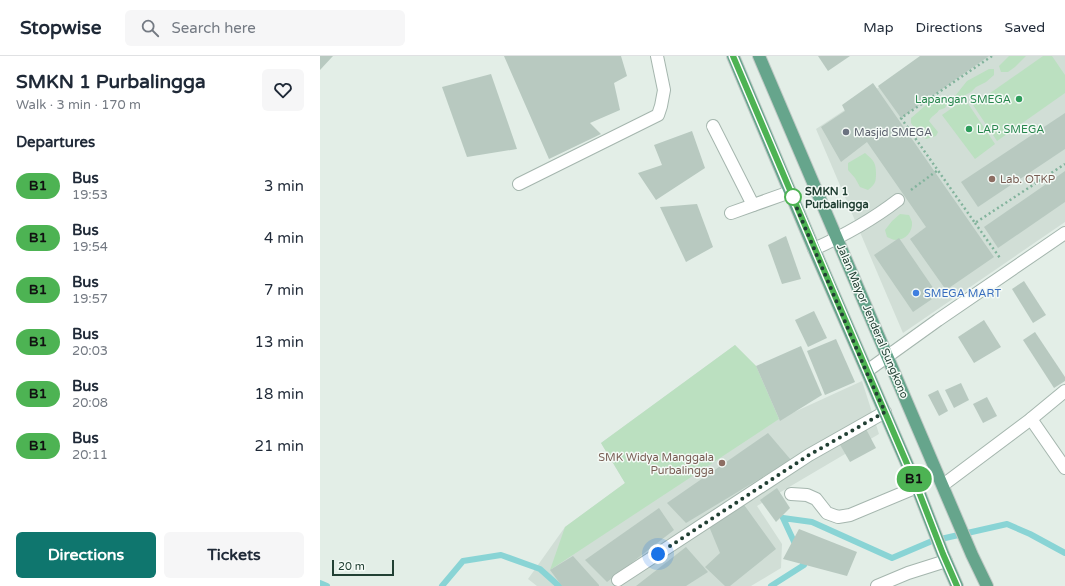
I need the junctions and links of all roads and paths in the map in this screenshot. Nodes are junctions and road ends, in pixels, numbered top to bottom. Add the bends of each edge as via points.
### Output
1 (657, 56) edge
2 (733, 56) edge
3 (759, 56) edge
4 (992, 56) edge
5 (713, 126) dead end
6 (1065, 164) edge
7 (938, 170) junction
8 (519, 184) dead end
9 (790, 192) junction
10 (898, 200) joint
11 (753, 204) junction
12 (731, 213) dead end
13 (975, 223) junction
14 (1065, 233) edge
15 (837, 238) junction
16 (814, 248) junction
17 (993, 263) dead end
18 (888, 356) junction
19 (866, 371) junction
20 (1065, 391) edge
21 (885, 412) junction
22 (1031, 419) junction
23 (1065, 468) edge
24 (943, 485) junction
25 (917, 487) junction
26 (791, 494) dead end
27 (945, 557) junction
28 (618, 580) dead end
29 (877, 586) edge
30 (957, 586) edge
31 (987, 586) edge

1 - 8 street via 664,90 658,115
2 - 9 main road
3 - 15 main road, Jalan Mayor Jenderal Sungkono
4 - 7 path via 901,118
5 - 11 street
6 - 13 path
7 - 10 path
7 - 13 path
9 - 11 street
9 - 16 main road
10 - 15 street
11 - 12 street
13 - 17 path via 1000,258
14 - 18 street
15 - 16 street
15 - 18 main road, Jalan Mayor Jenderal Sungkono
16 - 19 main road
18 - 19 street
18 - 24 main road, Jalan Mayor Jenderal Sungkono
19 - 21 main road
20 - 22 street
21 - 25 main road
21 - 28 street via 809,455
22 - 23 street
22 - 24 street
24 - 31 main road, Jalan Mayor Jenderal Sungkono
25 - 26 street via 850,515 838,517 826,513 816,499 807,495
25 - 27 main road
27 - 29 street
27 - 30 main road

